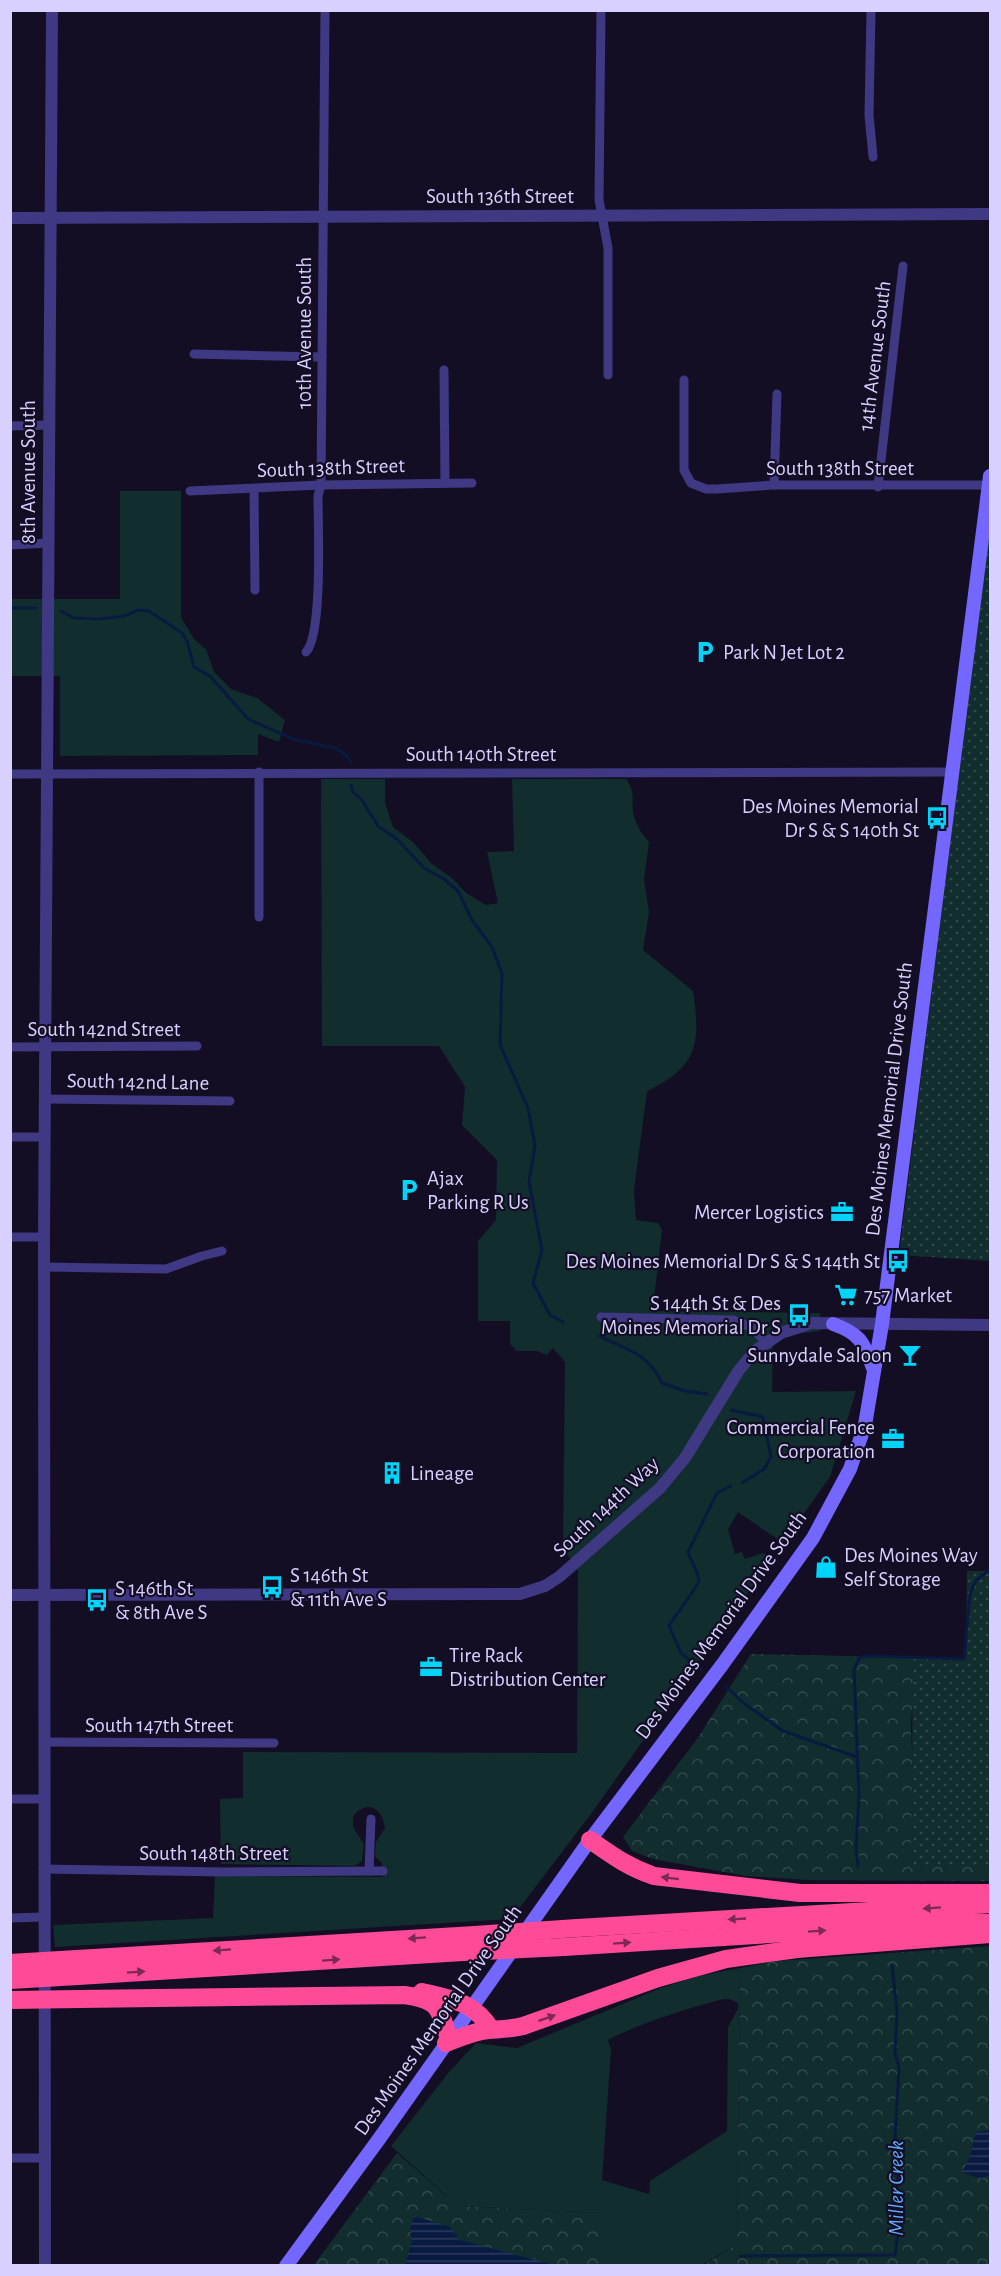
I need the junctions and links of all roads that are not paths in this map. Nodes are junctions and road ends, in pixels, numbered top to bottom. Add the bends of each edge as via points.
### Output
1 (52, 10) edge
2 (325, 10) edge
3 (601, 10) edge
4 (871, 10) edge
5 (873, 157) dead end
6 (990, 214) edge
7 (322, 216) junction
8 (602, 216) junction
9 (10, 218) edge
10 (50, 218) junction
11 (903, 266) dead end
12 (194, 354) dead end
13 (322, 357) junction
14 (444, 370) dead end
15 (608, 375) dead end
16 (684, 380) dead end
17 (777, 394) dead end
18 (48, 425) junction
19 (10, 426) edge
20 (990, 482) edge
21 (445, 483) junction
22 (472, 483) dead end
23 (774, 485) junction
24 (321, 486) junction
25 (878, 487) junction
26 (254, 489) junction
27 (190, 491) dead end
28 (48, 543) junction
29 (10, 545) edge
30 (255, 590) dead end
31 (306, 652) dead end
32 (259, 772) junction
33 (952, 772) junction
34 (10, 774) edge
35 (47, 774) junction
36 (259, 917) dead end
37 (197, 1046) dead end
38 (10, 1047) edge
39 (46, 1047) junction
40 (45, 1099) junction
41 (230, 1101) dead end
42 (10, 1137) edge
43 (45, 1137) junction
44 (44, 1237) junction
45 (10, 1238) edge
46 (222, 1251) dead end
47 (44, 1267) junction
48 (601, 1317) dead end
49 (833, 1324) junction
50 (882, 1324) junction
51 (990, 1325) edge
52 (766, 1342) junction
53 (874, 1373) junction
54 (10, 1595) edge
55 (45, 1595) junction
56 (44, 1742) junction
57 (274, 1743) dead end
58 (10, 1799) edge
59 (44, 1799) junction
60 (371, 1819) dead end
61 (590, 1840) junction
62 (44, 1869) junction
63 (369, 1871) junction
64 (383, 1871) dead end
65 (990, 1893) edge
66 (990, 1904) edge
67 (43, 1917) junction
68 (10, 1918) edge
69 (990, 1923) edge
70 (990, 1934) edge
71 (10, 1963) edge
72 (77, 1968) junction
73 (10, 1980) edge
74 (355, 1995) junction
75 (10, 2000) edge
76 (472, 2008) junction
77 (491, 2030) junction
78 (447, 2041) junction
79 (45, 2157) junction
80 (10, 2158) edge
81 (45, 2265) edge
82 (286, 2265) edge

1 - 10 street, 8th Avenue South
2 - 7 street, 10th Avenue South
3 - 8 street
4 - 5 street via 869,115
6 - 8 street, South 136th Street
7 - 8 street, South 136th Street
7 - 10 street, South 136th Street
7 - 13 street, 10th Avenue South
8 - 15 street via 608,248
9 - 10 street, South 136th Street
10 - 18 street, 8th Avenue South
11 - 25 street, 14th Avenue South
12 - 13 street
13 - 24 street, 10th Avenue South
14 - 21 street
16 - 23 street, South 138th Street via 684,470 691,483 717,489
17 - 23 street
18 - 19 street
18 - 28 street, 8th Avenue South
20 - 25 street, South 138th Street
20 - 33 main road, Des Moines Memorial Drive South
21 - 22 street, South 138th Street
21 - 24 street, South 138th Street
23 - 25 street, South 138th Street
24 - 26 street, South 138th Street
24 - 31 street, 10th Avenue South via 317,615
26 - 27 street, South 138th Street
26 - 30 street
28 - 29 street
28 - 35 street, 8th Avenue South
32 - 33 street, South 140th Street
32 - 35 street, South 140th Street
32 - 36 street
33 - 50 main road, Des Moines Memorial Drive South
34 - 35 street, South 140th Street
35 - 39 street, 8th Avenue South
37 - 39 street, South 142nd Street
38 - 39 street, South 142nd Street
39 - 40 street, 8th Avenue South
40 - 41 street, South 142nd Lane
40 - 43 street, 8th Avenue South
42 - 43 street
43 - 44 street, 8th Avenue South
44 - 45 street
44 - 47 street, 8th Avenue South
46 - 47 street via 166,1269
47 - 55 street, 8th Avenue South
48 - 52 street via 733,1320 751,1327
49 - 50 street, South 144th Way
49 - 52 street, South 144th Way via 795,1327
49 - 53 main road via 858,1336
50 - 51 street, South 144th Way
50 - 53 main road, Des Moines Memorial Drive South
52 - 55 street, South 144th Way via 739,1370 685,1458 660,1488 545,1586 520,1594
53 - 61 main road, Des Moines Memorial Drive South via 866,1425 850,1469 813,1538
54 - 55 street, South 144th Way
55 - 56 street, 8th Avenue South
56 - 57 street, South 147th Street
56 - 59 street, 8th Avenue South
58 - 59 street
59 - 62 street, 8th Avenue South
60 - 63 street
65 -> 61 highway via 800,1893 721,1885 654,1876 633,1869
61 - 76 main road, Des Moines Memorial Drive South
62 - 63 street, South 148th Street
62 - 67 street, 8th Avenue South
63 - 64 street, South 148th Street
66 -> 72 highway, bridge via 475,1935
67 - 68 street
67 - 79 street, 8th Avenue South
72 -> 69 highway, bridge via 463,1952
77 -> 70 highway via 523,2026 658,1978 726,1959 808,1948
71 - 72 highway, bridge
72 - 73 highway, bridge
74 - 75 highway, bridge
74 - 76 highway via 414,1990
74 - 78 highway via 423,1998 441,2012
76 - 77 highway
76 - 78 main road, Des Moines Memorial Drive South
77 - 78 highway
78 - 82 main road, Des Moines Memorial Drive South
79 - 80 street
79 - 81 street, 8th Avenue South

